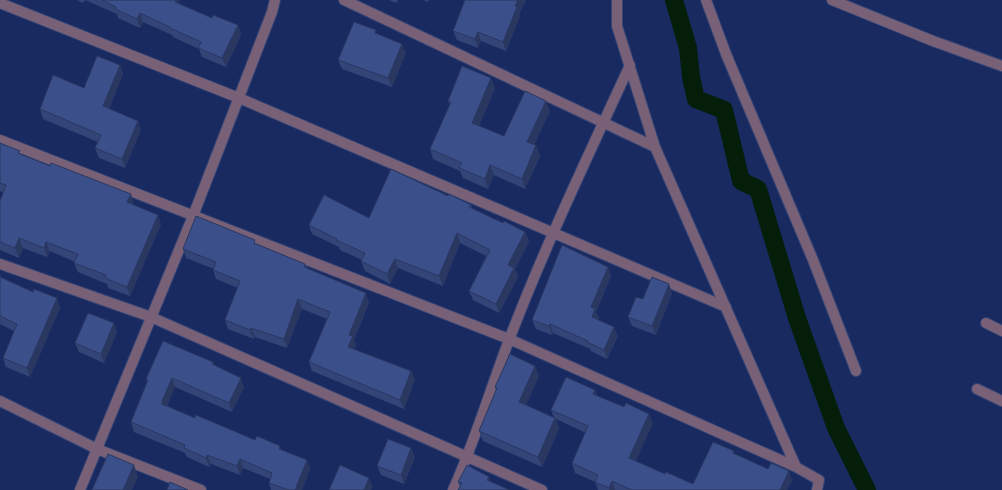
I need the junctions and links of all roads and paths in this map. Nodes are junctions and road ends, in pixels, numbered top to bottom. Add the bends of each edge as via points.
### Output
1 (275, 0) edge
2 (344, 0) edge
3 (617, 0) edge
4 (706, 0) edge
5 (832, 0) edge
6 (0, 3) edge
7 (630, 65) junction
8 (1002, 66) edge
9 (240, 98) junction
10 (604, 121) junction
11 (0, 140) edge
12 (655, 147) junction
13 (193, 216) junction
14 (554, 233) junction
15 (0, 264) edge
16 (726, 307) junction
17 (151, 317) junction
18 (986, 323) dead end
19 (1002, 331) edge
20 (510, 339) junction
21 (856, 371) dead end
22 (977, 389) dead end
23 (0, 401) edge
24 (1002, 401) edge
25 (98, 449) junction
26 (468, 456) junction
27 (796, 467) junction
28 (80, 490) edge
29 (201, 490) edge
30 (453, 490) edge
31 (542, 490) edge
32 (817, 490) edge

1 - 9 street
2 - 10 street
3 - 7 street via 617,26
4 - 21 street
5 - 8 street
6 - 9 street
7 - 10 street
7 - 12 street
9 - 13 street
9 - 14 street
10 - 12 street
10 - 14 street
11 - 13 street
12 - 16 street
13 - 17 street
13 - 20 street
14 - 16 street
14 - 20 street
15 - 17 street
16 - 27 street
17 - 25 street
17 - 26 street
18 - 19 street
20 - 26 street
20 - 27 street
22 - 24 street
23 - 25 street
25 - 28 street
25 - 29 street
26 - 30 street
26 - 31 street
27 - 32 street via 819,480

